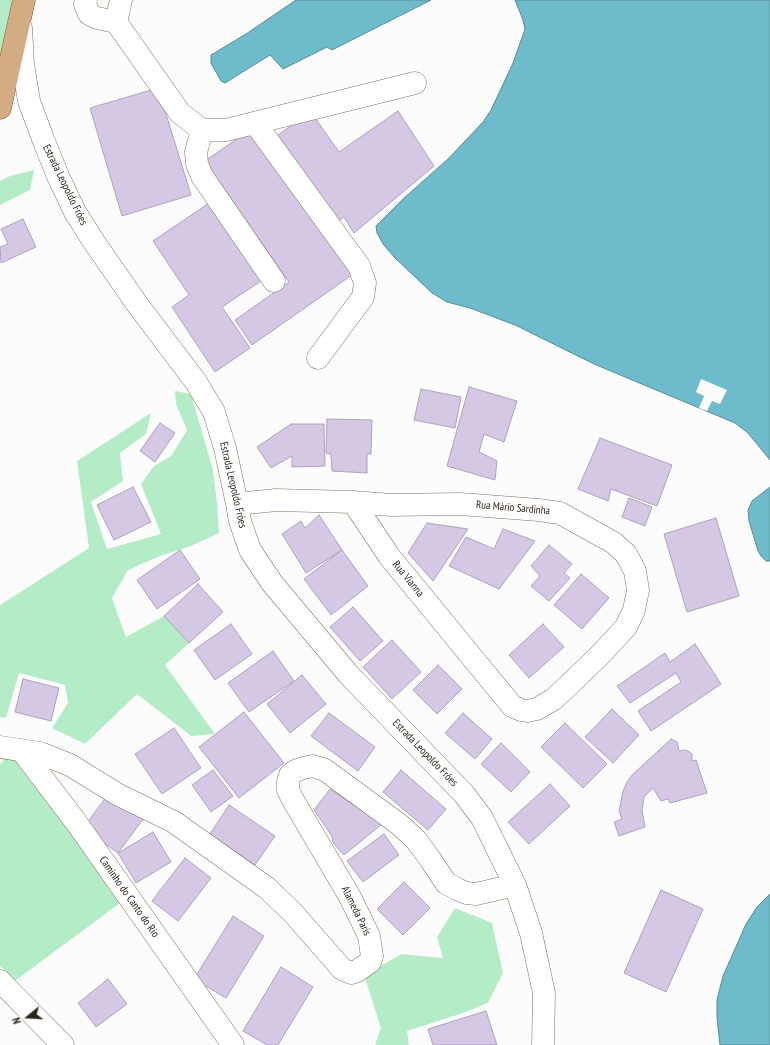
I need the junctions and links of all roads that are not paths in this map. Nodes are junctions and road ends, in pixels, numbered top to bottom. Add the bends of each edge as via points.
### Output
1 (86, 0) edge
2 (121, 0) edge
3 (22, 8) edge
4 (116, 22) junction
5 (415, 83) dead end
6 (0, 108) edge
7 (255, 123) junction
8 (202, 130) junction
9 (274, 281) dead end
10 (318, 358) dead end
11 (353, 502) junction
12 (238, 504) junction
13 (554, 699) joint
14 (0, 747) edge
15 (22, 750) junction
16 (515, 885) junction
17 (0, 981) edge
18 (63, 1045) edge
19 (233, 1045) edge
20 (543, 1045) edge

1 - 4 street via 89,14
2 - 4 street
3 - 6 main road
3 - 12 street, Estrada Leopoldo Fróes via 23,64 29,101 58,176 75,212 94,242 196,382 214,412
4 - 8 street via 180,113
5 - 7 street
7 - 8 street via 226,130
7 - 10 street via 359,266 365,283 362,297
8 - 9 street via 196,152 202,176
11 - 12 street via 276,500
11 - 13 street, Rua Vianna via 389,556 512,706 526,711 537,709
11 - 13 street, Rua Mário Sardinha via 391,505 460,504 560,513 614,543 626,554 635,571 638,590 634,610 626,627
12 - 16 street, Estrada Leopoldo Fróes via 240,521 250,550 272,583 349,675 464,794 482,818
14 - 15 street, Alameda Paris
15 - 16 street, Alameda Paris via 40,753 70,766 117,794 174,822 267,888 293,913 342,969 351,973 370,962 372,956 369,936 350,897 288,790 290,776 295,771 313,766 325,770 400,825 416,840 446,883 457,889 476,894
15 - 19 street, Caminho do Canto do Rio via 76,822
16 - 20 street, Estrada Leopoldo Fróes via 531,933 544,993
17 - 18 street

